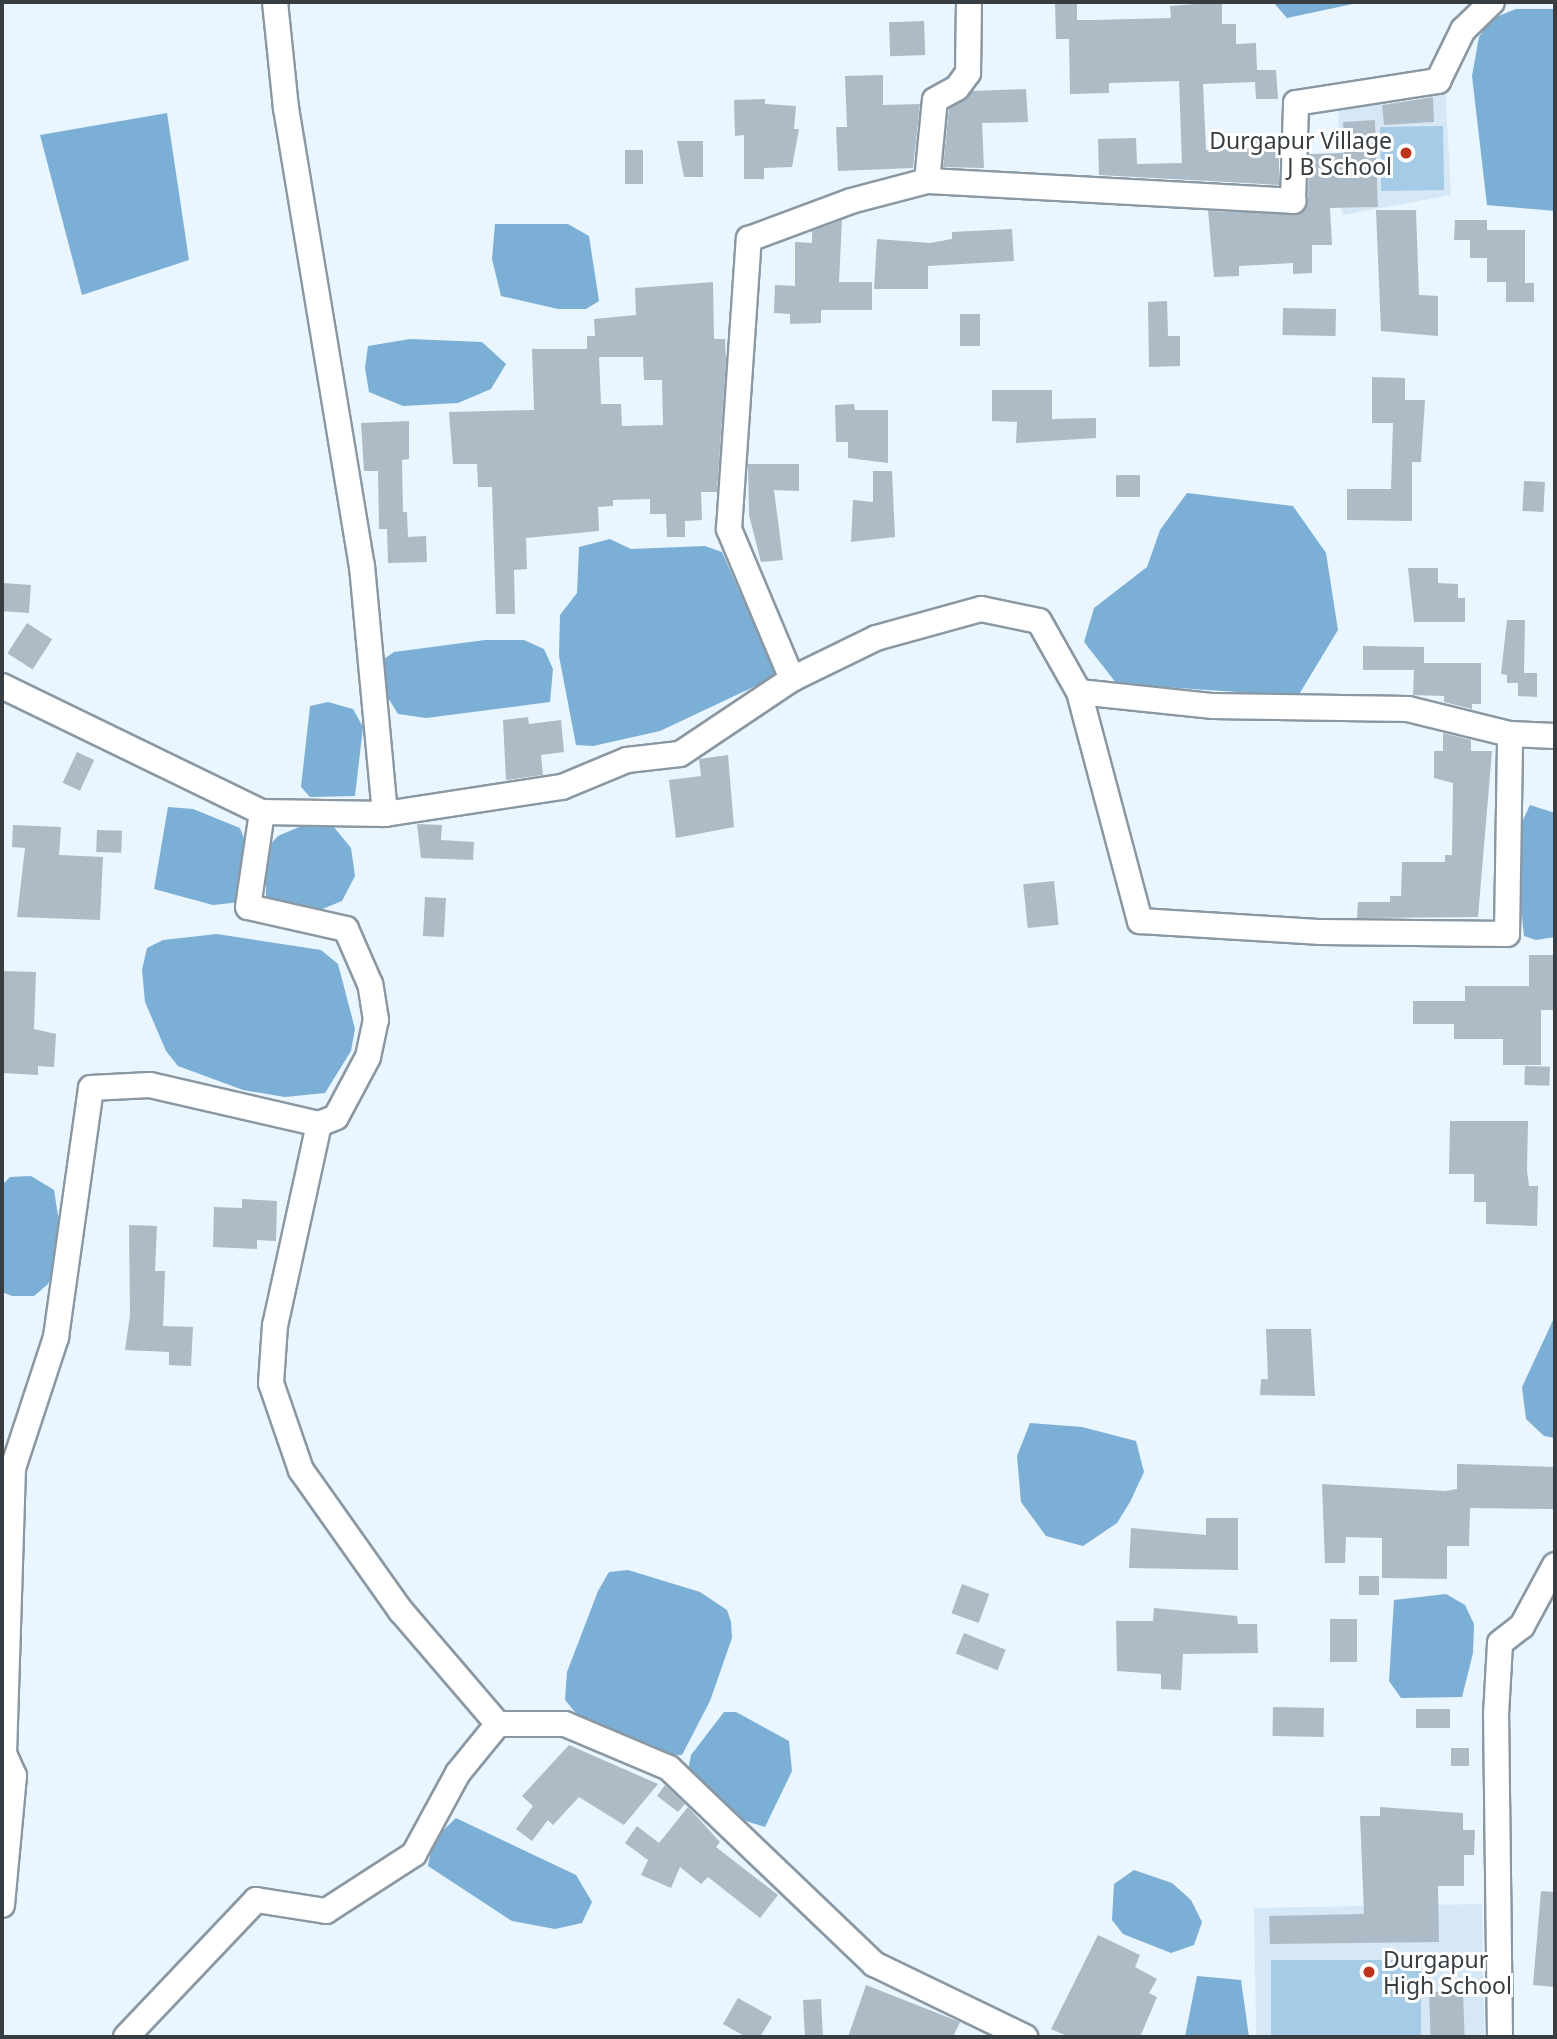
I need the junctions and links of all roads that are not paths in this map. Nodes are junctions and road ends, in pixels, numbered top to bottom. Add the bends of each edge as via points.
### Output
1 (275, 2) edge
2 (969, 2) edge
3 (1492, 2) edge
4 (927, 181) junction
5 (792, 680) junction
6 (2, 686) edge
7 (1079, 692) junction
8 (1510, 734) junction
9 (1555, 736) edge
10 (262, 812) junction
11 (385, 814) junction
12 (318, 1124) junction
13 (1555, 1565) edge
14 (498, 1724) junction
15 (2, 1905) edge
16 (126, 2037) edge
17 (1025, 2037) edge
18 (1500, 2037) edge

1 - 11 street via 286,108 362,566
2 - 4 street via 968,73 957,88 934,100
3 - 4 street via 1462,30 1438,81 1296,103 1293,201
4 - 5 street via 851,201 749,239 729,529
5 - 7 street via 876,638 981,609 1039,621
5 - 11 street via 680,754 627,760 562,787
6 - 10 street
7 - 8 street via 1213,706 1408,709
7 - 8 street via 1140,921 1321,932 1507,934
8 - 9 street
10 - 11 street
10 - 12 street via 248,907 346,929 370,984 376,1020 368,1057 336,1117
12 - 14 street via 277,1313 271,1383 301,1470 401,1611
12 - 15 street via 150,1084 91,1088 56,1338 13,1468 4,1754 14,1776
13 - 18 street via 1522,1626 1500,1643 1496,1715
14 - 16 street via 458,1773 414,1854 326,1911 257,1900
14 - 17 street via 565,1724 669,1768 874,1964

